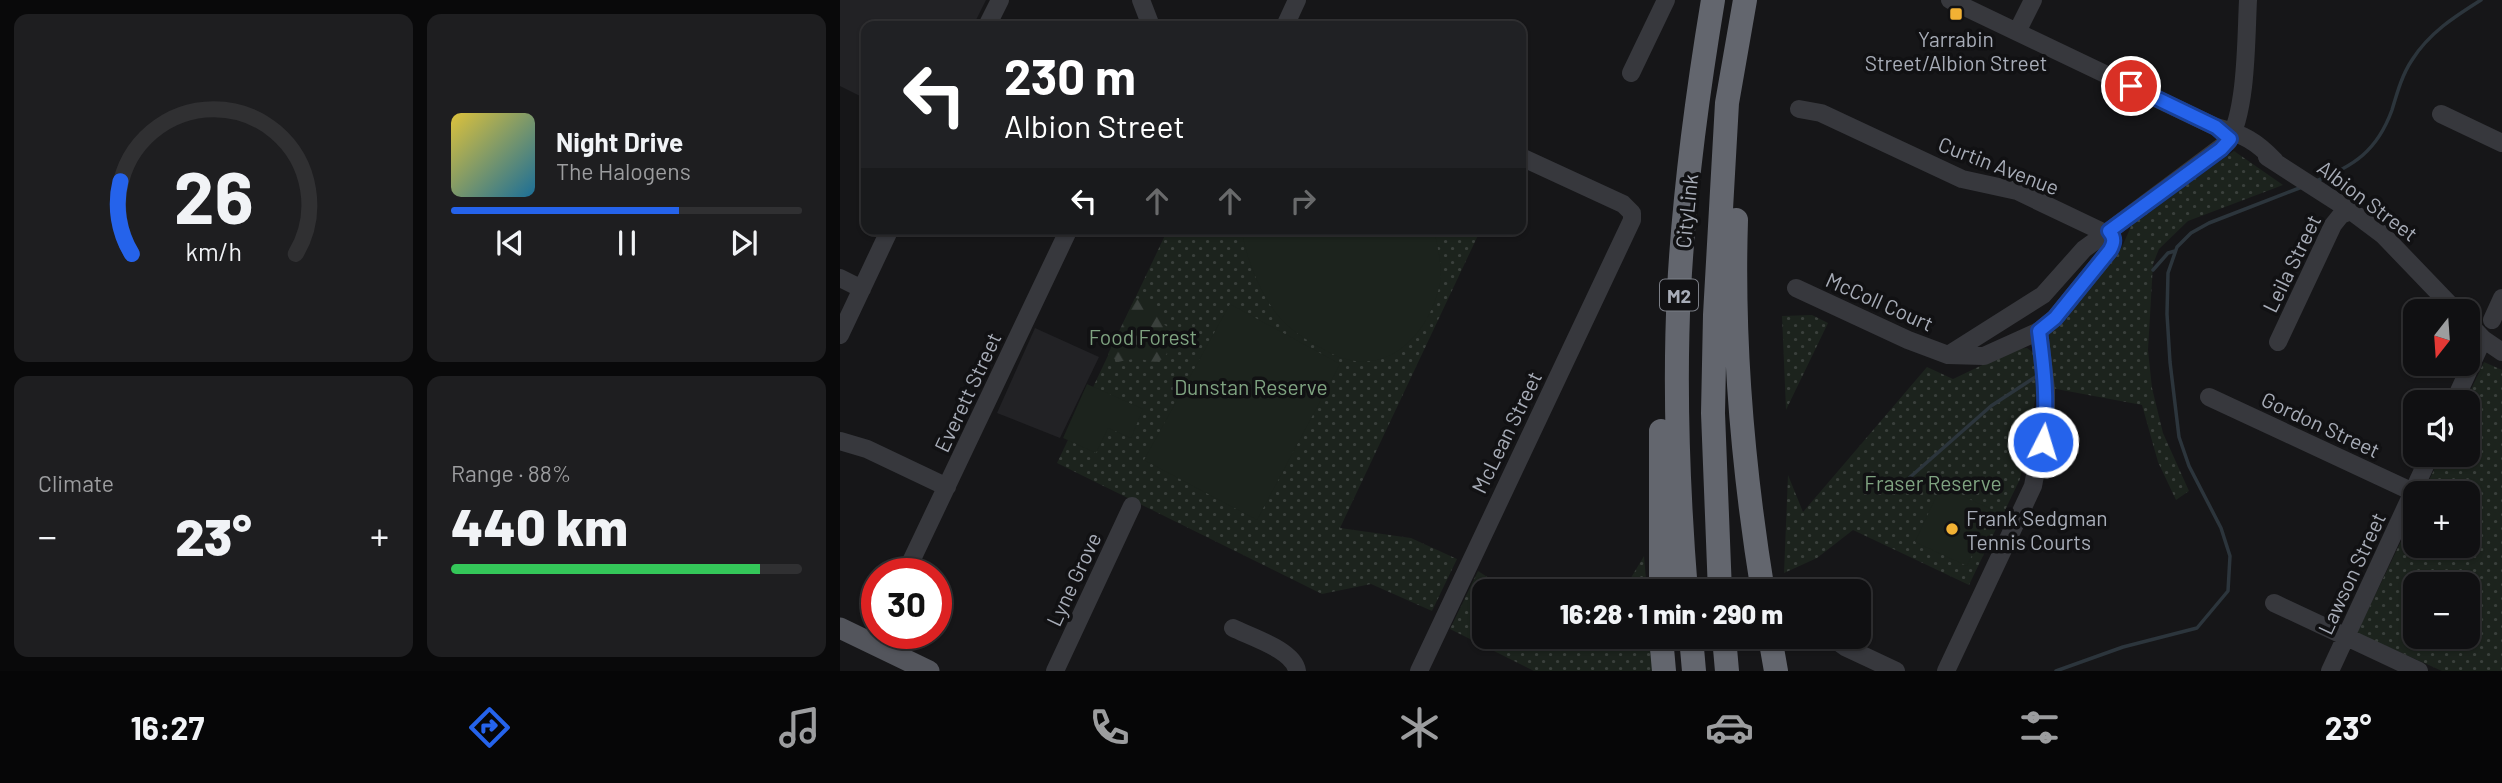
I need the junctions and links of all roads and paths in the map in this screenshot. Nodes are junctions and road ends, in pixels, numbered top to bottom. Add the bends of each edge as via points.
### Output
1 (1000, 0) edge
2 (1141, 0) edge
3 (1297, 0) edge
4 (1666, 0) edge
5 (1713, 0) edge
6 (1950, 0) edge
7 (2033, 0) edge
8 (2248, 0) edge
9 (1743, 8) edge
10 (990, 21) edge
11 (1149, 21) edge
12 (1287, 21) edge
13 (2017, 32) junction
14 (1632, 73) dead end
15 (1799, 109) dead end
16 (2441, 114) dead end
17 (1695, 122) junction
18 (2227, 133) junction
19 (2502, 143) edge
20 (1526, 159) edge
21 (2351, 211) junction
22 (2107, 232) junction
23 (887, 235) edge
24 (1066, 235) edge
25 (840, 278) edge
26 (1796, 288) dead end
27 (862, 289) junction
28 (2502, 298) edge
29 (2445, 299) edge
30 (2492, 320) dead end
31 (2039, 331) junction
32 (840, 335) edge
33 (2480, 336) edge
34 (2483, 339) junction
35 (2278, 342) dead end
36 (2502, 352) edge
37 (1948, 355) junction
38 (2460, 390) edge
39 (2209, 397) dead end
40 (840, 441) edge
41 (2403, 487) edge
42 (947, 488) junction
43 (1132, 506) dead end
44 (2403, 514) edge
45 (913, 558) edge
46 (1661, 579) edge
47 (1685, 579) edge
48 (1719, 579) edge
49 (1761, 579) edge
50 (2274, 603) dead end
51 (840, 628) edge
52 (1233, 628) dead end
53 (861, 635) edge
54 (2346, 637) junction
55 (892, 649) edge
56 (1662, 649) edge
57 (1692, 649) edge
58 (1725, 649) edge
59 (1772, 649) edge
60 (1848, 649) edge
61 (929, 671) edge
62 (1055, 671) edge
63 (1297, 671) edge
64 (1419, 671) edge
65 (1664, 671) edge
66 (1694, 671) edge
67 (1727, 671) edge
68 (1776, 671) edge
69 (1896, 671) edge
70 (1946, 671) edge
71 (2330, 671) edge
72 (2419, 671) edge

1 - 10 street
2 - 11 street
3 - 12 street
4 - 14 street
5 - 17 highway, CityLink / M2
6 - 13 street, Albion Street
7 - 13 street
8 - 18 street via 2241,96
9 - 48 highway, CityLink / M2 via 1727,103 1715,315 1713,414
9 - 49 highway via 1737,334 1748,493
13 - 18 street, Albion Street
15 - 22 street, Curtin Avenue via 1821,113 1962,179 2017,191
16 - 19 street
17 - 46 highway via 1663,323
17 - 47 highway, CityLink / M2 via 1676,372
18 - 21 street, Albion Street via 2252,140
18 - 22 street via 2221,149
20 - 64 street, McLean Street via 1623,204 1632,213 1630,225
21 - 29 street, Albion Street via 2400,250
21 - 35 street, Leila Street via 2333,226
22 - 31 street, McColl Court via 2113,236 2110,250
22 - 37 street via 2084,249 2043,295
23 - 27 street
24 - 42 street, Everett Street
25 - 27 street
26 - 37 street, McColl Court
27 - 32 street
28 - 30 street
31 - 37 street, McColl Court via 1984,356
31 - 70 street via 2046,417 2033,486
33 - 34 street
34 - 36 street
34 - 38 street
39 - 41 street, Gordon Street
40 - 42 street via 867,449
42 - 45 street, Everett Street
43 - 62 street, Lyne Grove
44 - 54 street, Lawson Street
50 - 54 street
51 - 53 main road
52 - 63 street via 1286,654
54 - 71 street, Lawson Street
54 - 72 street
55 - 61 main road
56 - 65 highway
57 - 66 highway
58 - 67 highway
59 - 68 highway
60 - 69 street

